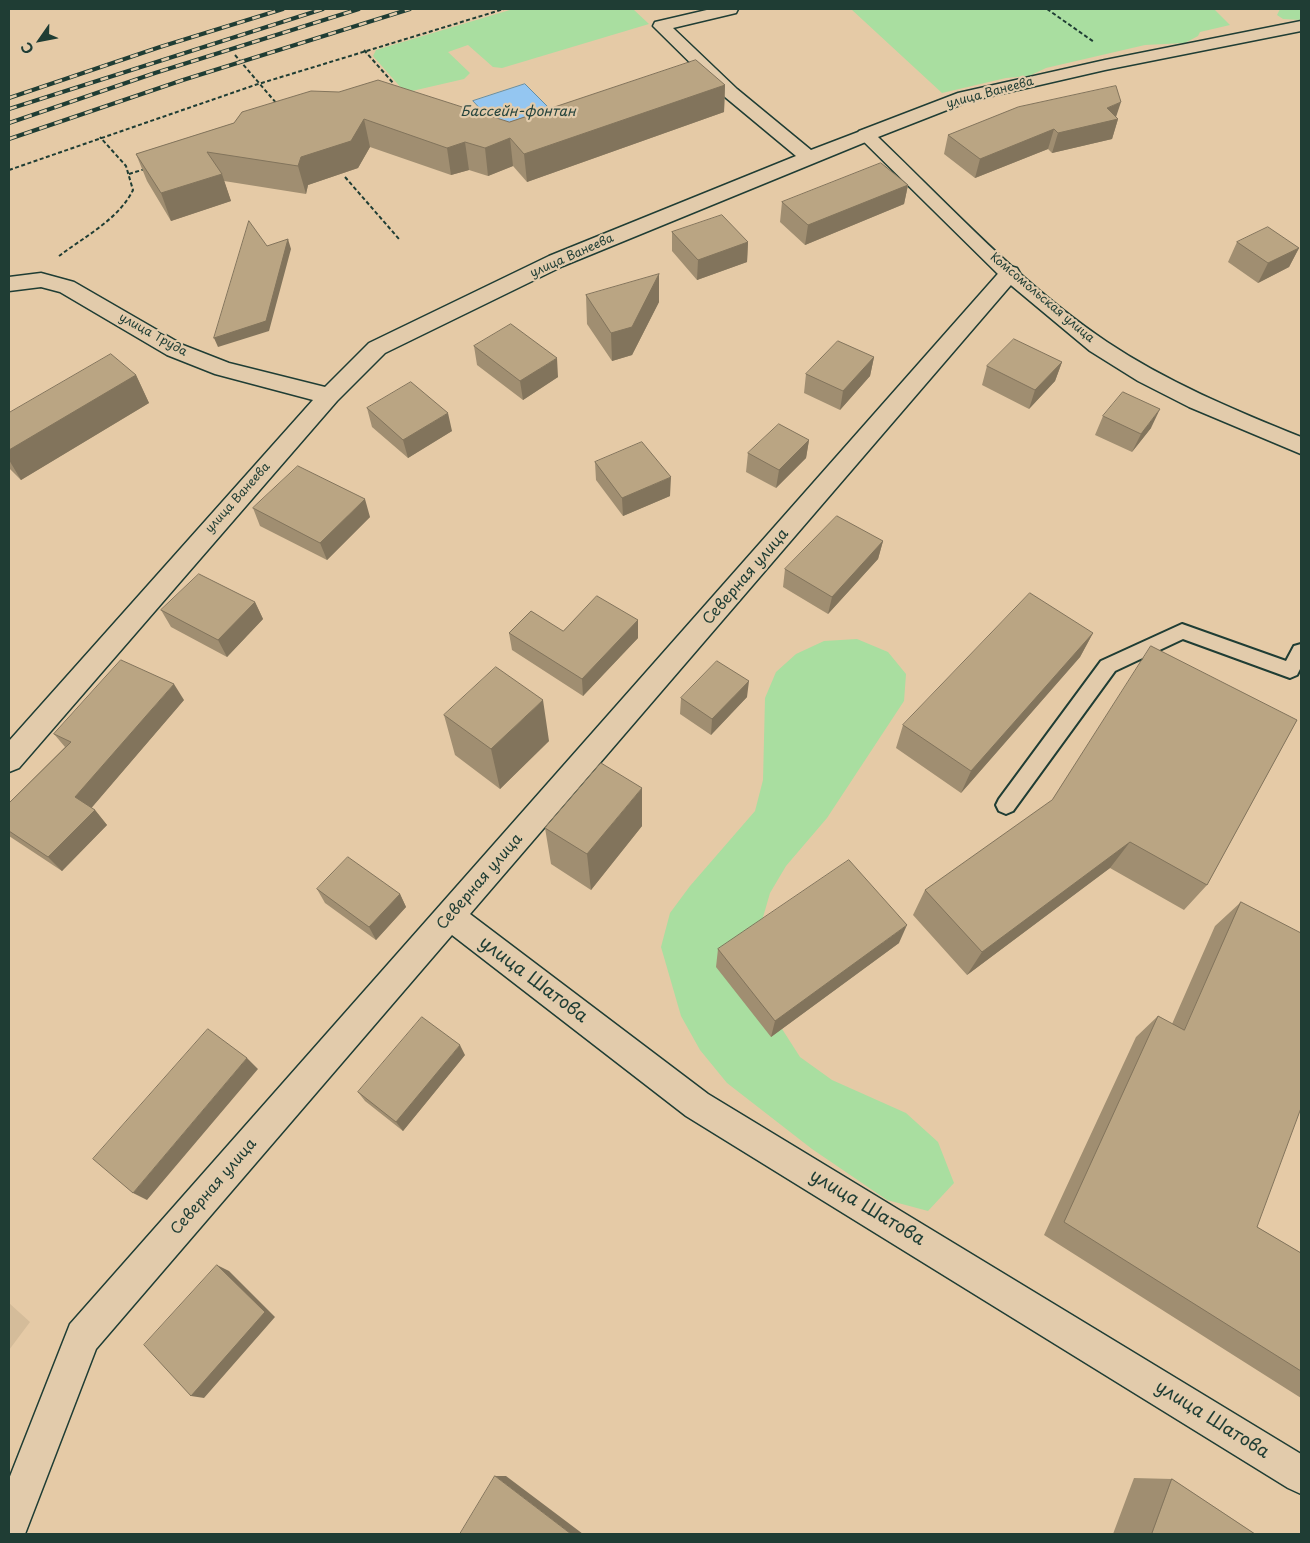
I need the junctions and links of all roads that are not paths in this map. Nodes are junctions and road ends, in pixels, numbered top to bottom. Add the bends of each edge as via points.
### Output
1 (730, 9) edge
2 (1301, 26) edge
3 (866, 135) junction
4 (809, 157) junction
5 (1010, 273) junction
6 (9, 284) edge
7 (329, 396) junction
8 (1301, 446) edge
9 (1301, 651) edge
10 (9, 760) edge
11 (1006, 805) dead end
12 (450, 916) junction
13 (1301, 1475) edge
14 (9, 1526) edge

1 - 4 street via 661,26 731,93
2 - 3 street, улица Ванеева via 964,97
3 - 4 street, улица Ванеева
3 - 5 street, Комсомольская улица
4 - 7 street, улица Ванеева via 556,261 377,348
5 - 8 street, Комсомольская улица via 1065,321 1138,372
5 - 12 street, Северная улица
6 - 7 street, улица Труда via 33,281 67,287 175,350 223,369
7 - 10 street, улица Ванеева
9 - 11 lane via 1290,670 1182,631 1108,666
12 - 13 street, улица Шатова via 697,1104
12 - 14 street, Северная улица via 84,1337

